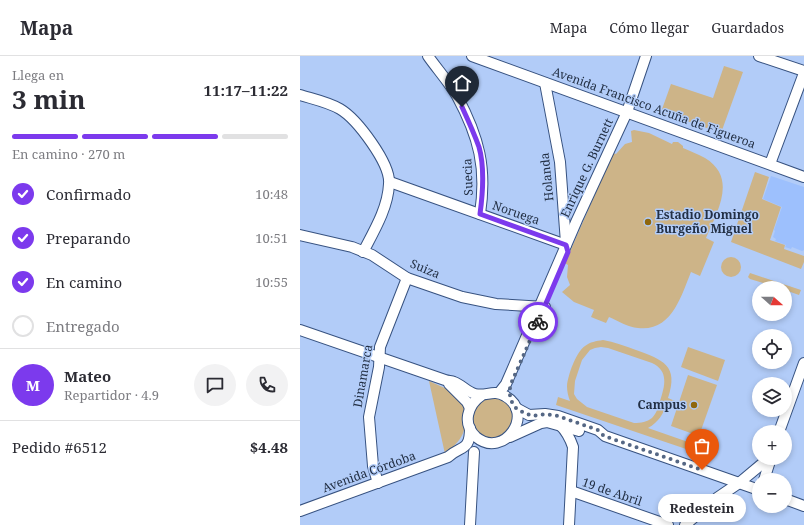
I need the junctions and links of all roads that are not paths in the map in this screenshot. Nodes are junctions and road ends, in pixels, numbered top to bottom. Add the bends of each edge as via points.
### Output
1 (428, 56) edge
2 (472, 56) edge
3 (646, 56) edge
4 (759, 56) edge
5 (804, 72) edge
6 (545, 82) junction
7 (300, 94) edge
8 (627, 112) junction
9 (770, 164) junction
10 (804, 176) edge
11 (390, 182) junction
12 (480, 214) junction
13 (564, 218) junction
14 (577, 220) junction
15 (300, 235) edge
16 (566, 245) junction
17 (363, 252) junction
18 (406, 278) junction
19 (542, 307) junction
20 (300, 330) edge
21 (379, 358) junction
22 (804, 363) edge
23 (445, 380) junction
24 (800, 384) edge
25 (499, 393) junction
26 (482, 395) junction
27 (510, 399) junction
28 (470, 408) junction
29 (516, 408) junction
30 (558, 424) junction
31 (782, 425) edge
32 (470, 428) junction
33 (604, 436) junction
34 (498, 442) junction
35 (474, 452) junction
36 (448, 457) junction
37 (756, 465) edge
38 (760, 465) edge
39 (713, 474) junction
40 (737, 482) junction
41 (378, 483) junction
42 (752, 487) edge
43 (571, 491) junction
44 (718, 498) junction
45 (792, 502) edge
46 (804, 506) edge
47 (300, 511) edge
48 (470, 525) edge
49 (569, 525) edge
50 (668, 525) edge
51 (685, 525) edge

1 - 12 street, Suecia via 456,95 479,148 483,175
2 - 6 street, Avenida Francisco Acuña de Figueroa
3 - 8 street, Enrique G. Burnett
4 - 5 street
5 - 9 street
6 - 8 street, Avenida Francisco Acuña de Figueroa
6 - 13 street, Holanda via 560,162
7 - 11 street via 341,109 351,118 380,156
8 - 9 street, Avenida Francisco Acuña de Figueroa
8 - 14 street, Enrique G. Burnett
9 - 10 street, Avenida Francisco Acuña de Figueroa
11 - 12 street, Noruega
11 - 17 street via 379,219
12 - 16 street, Noruega
13 - 14 street via 572,222
13 - 16 street, Holanda
14 - 16 street, Enrique G. Burnett
15 - 17 street, Suiza
16 - 19 street, Enrique G. Burnett via 568,252
17 - 18 street, Suiza
18 - 19 street, Suiza via 462,297 496,304
18 - 21 street, Dinamarca via 380,347
19 - 25 street, Enrique G. Burnett via 506,384
19 - 27 street, Enrique G. Burnett via 510,386
20 - 21 street
21 - 23 street
21 - 41 street, Dinamarca via 369,417 373,466
22 - 24 street
23 - 26 street
23 - 28 street
24 - 31 street
25 - 26 street
25 - 27 street
26 - 28 street
27 - 29 street
28 - 32 street
29 - 33 street via 529,415 558,416 598,430
29 - 34 street via 516,427 511,435
30 - 33 street, Avenida Córdoba
30 - 34 street, Avenida Córdoba via 541,423
30 - 43 street via 566,431 573,447
32 - 34 street via 479,439
32 - 36 street, Avenida Córdoba via 467,444
33 - 39 street
34 - 35 street, Avenida Córdoba
35 - 36 street, Avenida Córdoba
35 - 48 street
36 - 41 street, Avenida Córdoba
37 - 40 street
38 - 40 street
39 - 40 street
39 - 44 street via 721,486
40 - 42 street
40 - 44 street
41 - 47 street, Avenida Córdoba
43 - 49 street
43 - 50 street, 19 de Abril
44 - 51 street
45 - 46 street

